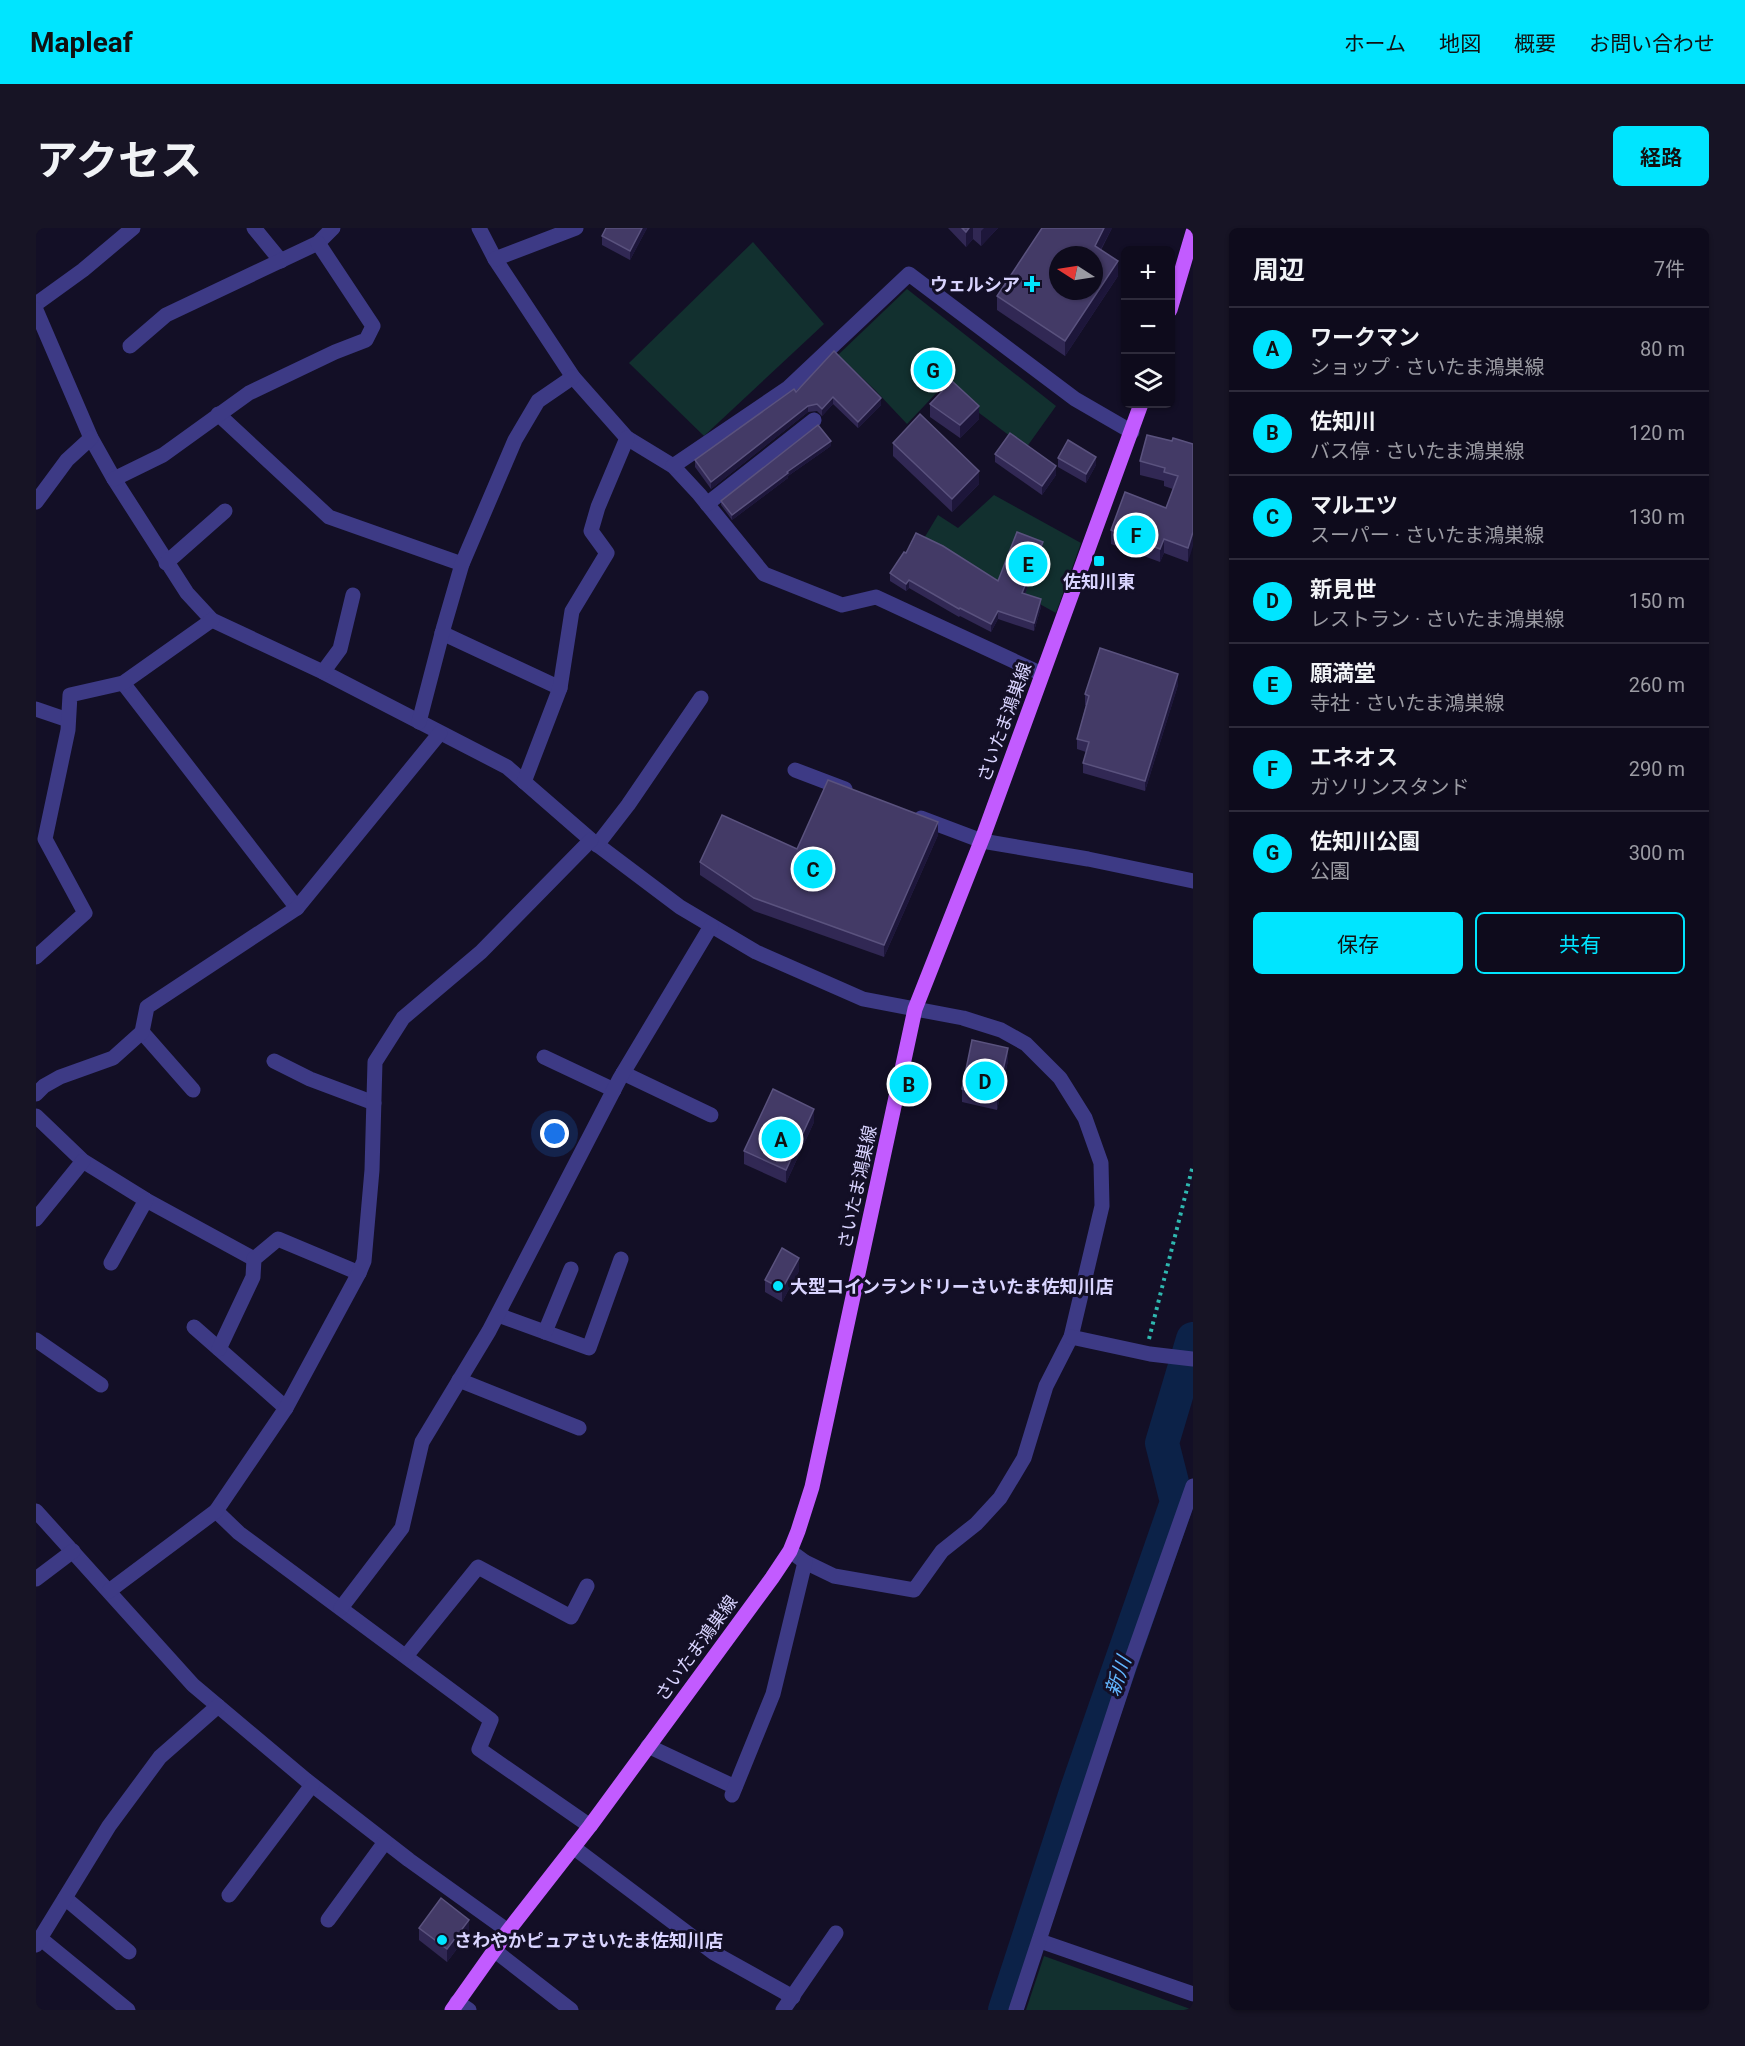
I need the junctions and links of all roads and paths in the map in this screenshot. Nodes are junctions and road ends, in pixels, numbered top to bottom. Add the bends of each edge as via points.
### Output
1 (133, 228) edge
2 (254, 228) edge
3 (333, 228) edge
4 (479, 228) edge
5 (576, 228) edge
6 (1193, 232) edge
7 (318, 243) junction
8 (495, 259) junction
9 (281, 261) junction
10 (1173, 300) edge
11 (36, 304) edge
12 (36, 310) edge
13 (129, 346) dead end
14 (573, 377) junction
15 (1140, 408) edge
16 (218, 414) junction
17 (814, 420) dead end
18 (1132, 432) junction
19 (92, 438) junction
20 (627, 438) junction
21 (673, 466) junction
22 (114, 479) junction
23 (36, 502) edge
24 (707, 504) junction
25 (225, 512) dead end
26 (166, 564) junction
27 (462, 564) junction
28 (353, 595) dead end
29 (212, 620) junction
30 (442, 633) junction
31 (323, 672) junction
32 (1042, 674) junction
33 (123, 682) junction
34 (560, 688) junction
35 (701, 698) dead end
36 (36, 709) edge
37 (68, 720) junction
38 (419, 722) junction
39 (440, 733) junction
40 (795, 770) dead end
41 (524, 782) junction
42 (861, 795) edge
43 (905, 812) edge
44 (981, 841) junction
45 (594, 842) junction
46 (1193, 881) edge
47 (297, 908) junction
48 (711, 926) junction
49 (36, 957) edge
50 (915, 1009) junction
51 (142, 1032) junction
52 (544, 1057) dead end
53 (274, 1061) dead end
54 (623, 1073) junction
55 (39, 1085) edge
56 (193, 1090) dead end
57 (614, 1090) junction
58 (374, 1103) junction
59 (711, 1115) dead end
60 (36, 1116) edge
61 (83, 1161) junction
62 (1193, 1165) edge
63 (146, 1200) junction
64 (36, 1219) edge
65 (254, 1259) junction
66 (621, 1259) dead end
67 (111, 1263) dead end
68 (571, 1269) dead end
69 (359, 1273) junction
70 (498, 1315) junction
71 (194, 1327) dead end
72 (544, 1332) junction
73 (1071, 1337) junction
74 (36, 1340) edge
75 (219, 1349) junction
76 (1148, 1353) junction
77 (1193, 1359) edge
78 (459, 1380) junction
79 (101, 1385) dead end
80 (286, 1408) junction
81 (579, 1428) dead end
82 (1193, 1486) edge
83 (36, 1511) edge
84 (216, 1511) junction
85 (73, 1551) junction
86 (790, 1551) junction
87 (804, 1562) junction
88 (36, 1579) edge
89 (588, 1586) dead end
90 (109, 1591) junction
91 (342, 1608) junction
92 (406, 1656) junction
93 (218, 1706) junction
94 (648, 1746) junction
95 (312, 1785) junction
96 (590, 1826) junction
97 (385, 1842) junction
98 (573, 1847) junction
99 (229, 1895) dead end
100 (65, 1898) junction
101 (328, 1920) dead end
102 (507, 1931) junction
103 (836, 1933) dead end
104 (1040, 1941) junction
105 (38, 1942) edge
106 (494, 1950) junction
107 (129, 1952) dead end
108 (1193, 1994) edge
109 (793, 1997) junction
110 (460, 2007) edge
111 (128, 2010) edge
112 (570, 2010) edge
113 (783, 2010) edge
114 (1016, 2010) edge

1 - 11 street
2 - 9 street
3 - 7 street
4 - 8 street
5 - 8 street
6 - 10 main road
7 - 9 street
7 - 16 street via 373,326 366,340 249,393
8 - 14 street
9 - 13 street via 166,315
12 - 19 street
14 - 20 street
14 - 27 street via 538,401 515,440
15 - 18 main road, さいたま鴻巣線
16 - 22 street via 163,455
16 - 27 street via 329,517
17 - 24 street
18 - 21 street via 1076,399 909,274 788,388
18 - 32 main road, さいたま鴻巣線
19 - 22 street
19 - 23 street via 67,460
20 - 21 street
20 - 34 street via 591,531 607,553 572,612
21 - 24 street
22 - 26 street
24 - 32 street via 764,574 842,605 876,597
25 - 26 street
26 - 29 street
27 - 30 street
28 - 31 street via 340,650
29 - 31 street
29 - 33 street
30 - 34 street
30 - 38 street
31 - 38 street
32 - 44 main road, さいたま鴻巣線
33 - 37 street via 70,695
33 - 47 street
34 - 41 street
35 - 45 street via 628,805
36 - 37 street
37 - 49 street via 45,839 85,913
38 - 39 street
39 - 41 street via 507,766
39 - 47 street
40 - 42 street
41 - 45 street
43 - 44 street
44 - 46 street
44 - 50 main road, さいたま鴻巣線
45 - 48 street
45 - 58 street via 481,952 403,1018 375,1062
47 - 51 street via 147,1007
48 - 50 street via 756,952 863,999
48 - 54 street
50 - 73 street via 963,1018 1001,1030 1026,1044 1060,1078 1085,1118 1101,1163 1102,1206
50 - 86 main road, さいたま鴻巣線 via 812,1487
51 - 55 street via 113,1058
51 - 56 street
52 - 57 street
53 - 58 street
54 - 57 street
54 - 59 street
57 - 70 street
58 - 69 street via 364,1261
60 - 61 street
61 - 63 street
61 - 64 street
62 - 76 path
63 - 65 street
63 - 67 street
65 - 69 street via 278,1239
65 - 75 street via 253,1277
66 - 72 street via 589,1348
68 - 72 street
69 - 80 street
70 - 72 street
70 - 78 street
71 - 75 street
73 - 76 street
73 - 87 street via 1046,1386 1024,1458 1000,1498 976,1524 942,1551 914,1590 834,1576
74 - 79 street
75 - 80 street
76 - 77 street
78 - 81 street
78 - 91 street via 422,1442 402,1528
80 - 84 street
82 - 104 street
83 - 85 street
84 - 90 street
84 - 91 street via 239,1533
85 - 88 street
85 - 90 street
86 - 87 street
86 - 94 main road, さいたま鴻巣線
87 - 94 street via 773,1694 734,1791
89 - 92 street via 571,1617 478,1567
90 - 93 street
91 - 92 street
92 - 96 street via 491,1720 479,1749
93 - 95 street
93 - 100 street via 160,1757
94 - 96 main road, さいたま鴻巣線
95 - 97 street
95 - 99 street
96 - 98 main road, さいたま鴻巣線
97 - 101 street
97 - 102 street
98 - 102 main road, さいたま鴻巣線
98 - 109 street via 714,1953
100 - 105 street
100 - 107 street
102 - 106 main road, さいたま鴻巣線
103 - 109 street
104 - 108 street
104 - 114 street
105 - 111 street
106 - 110 main road, さいたま鴻巣線
106 - 112 street
109 - 113 street

